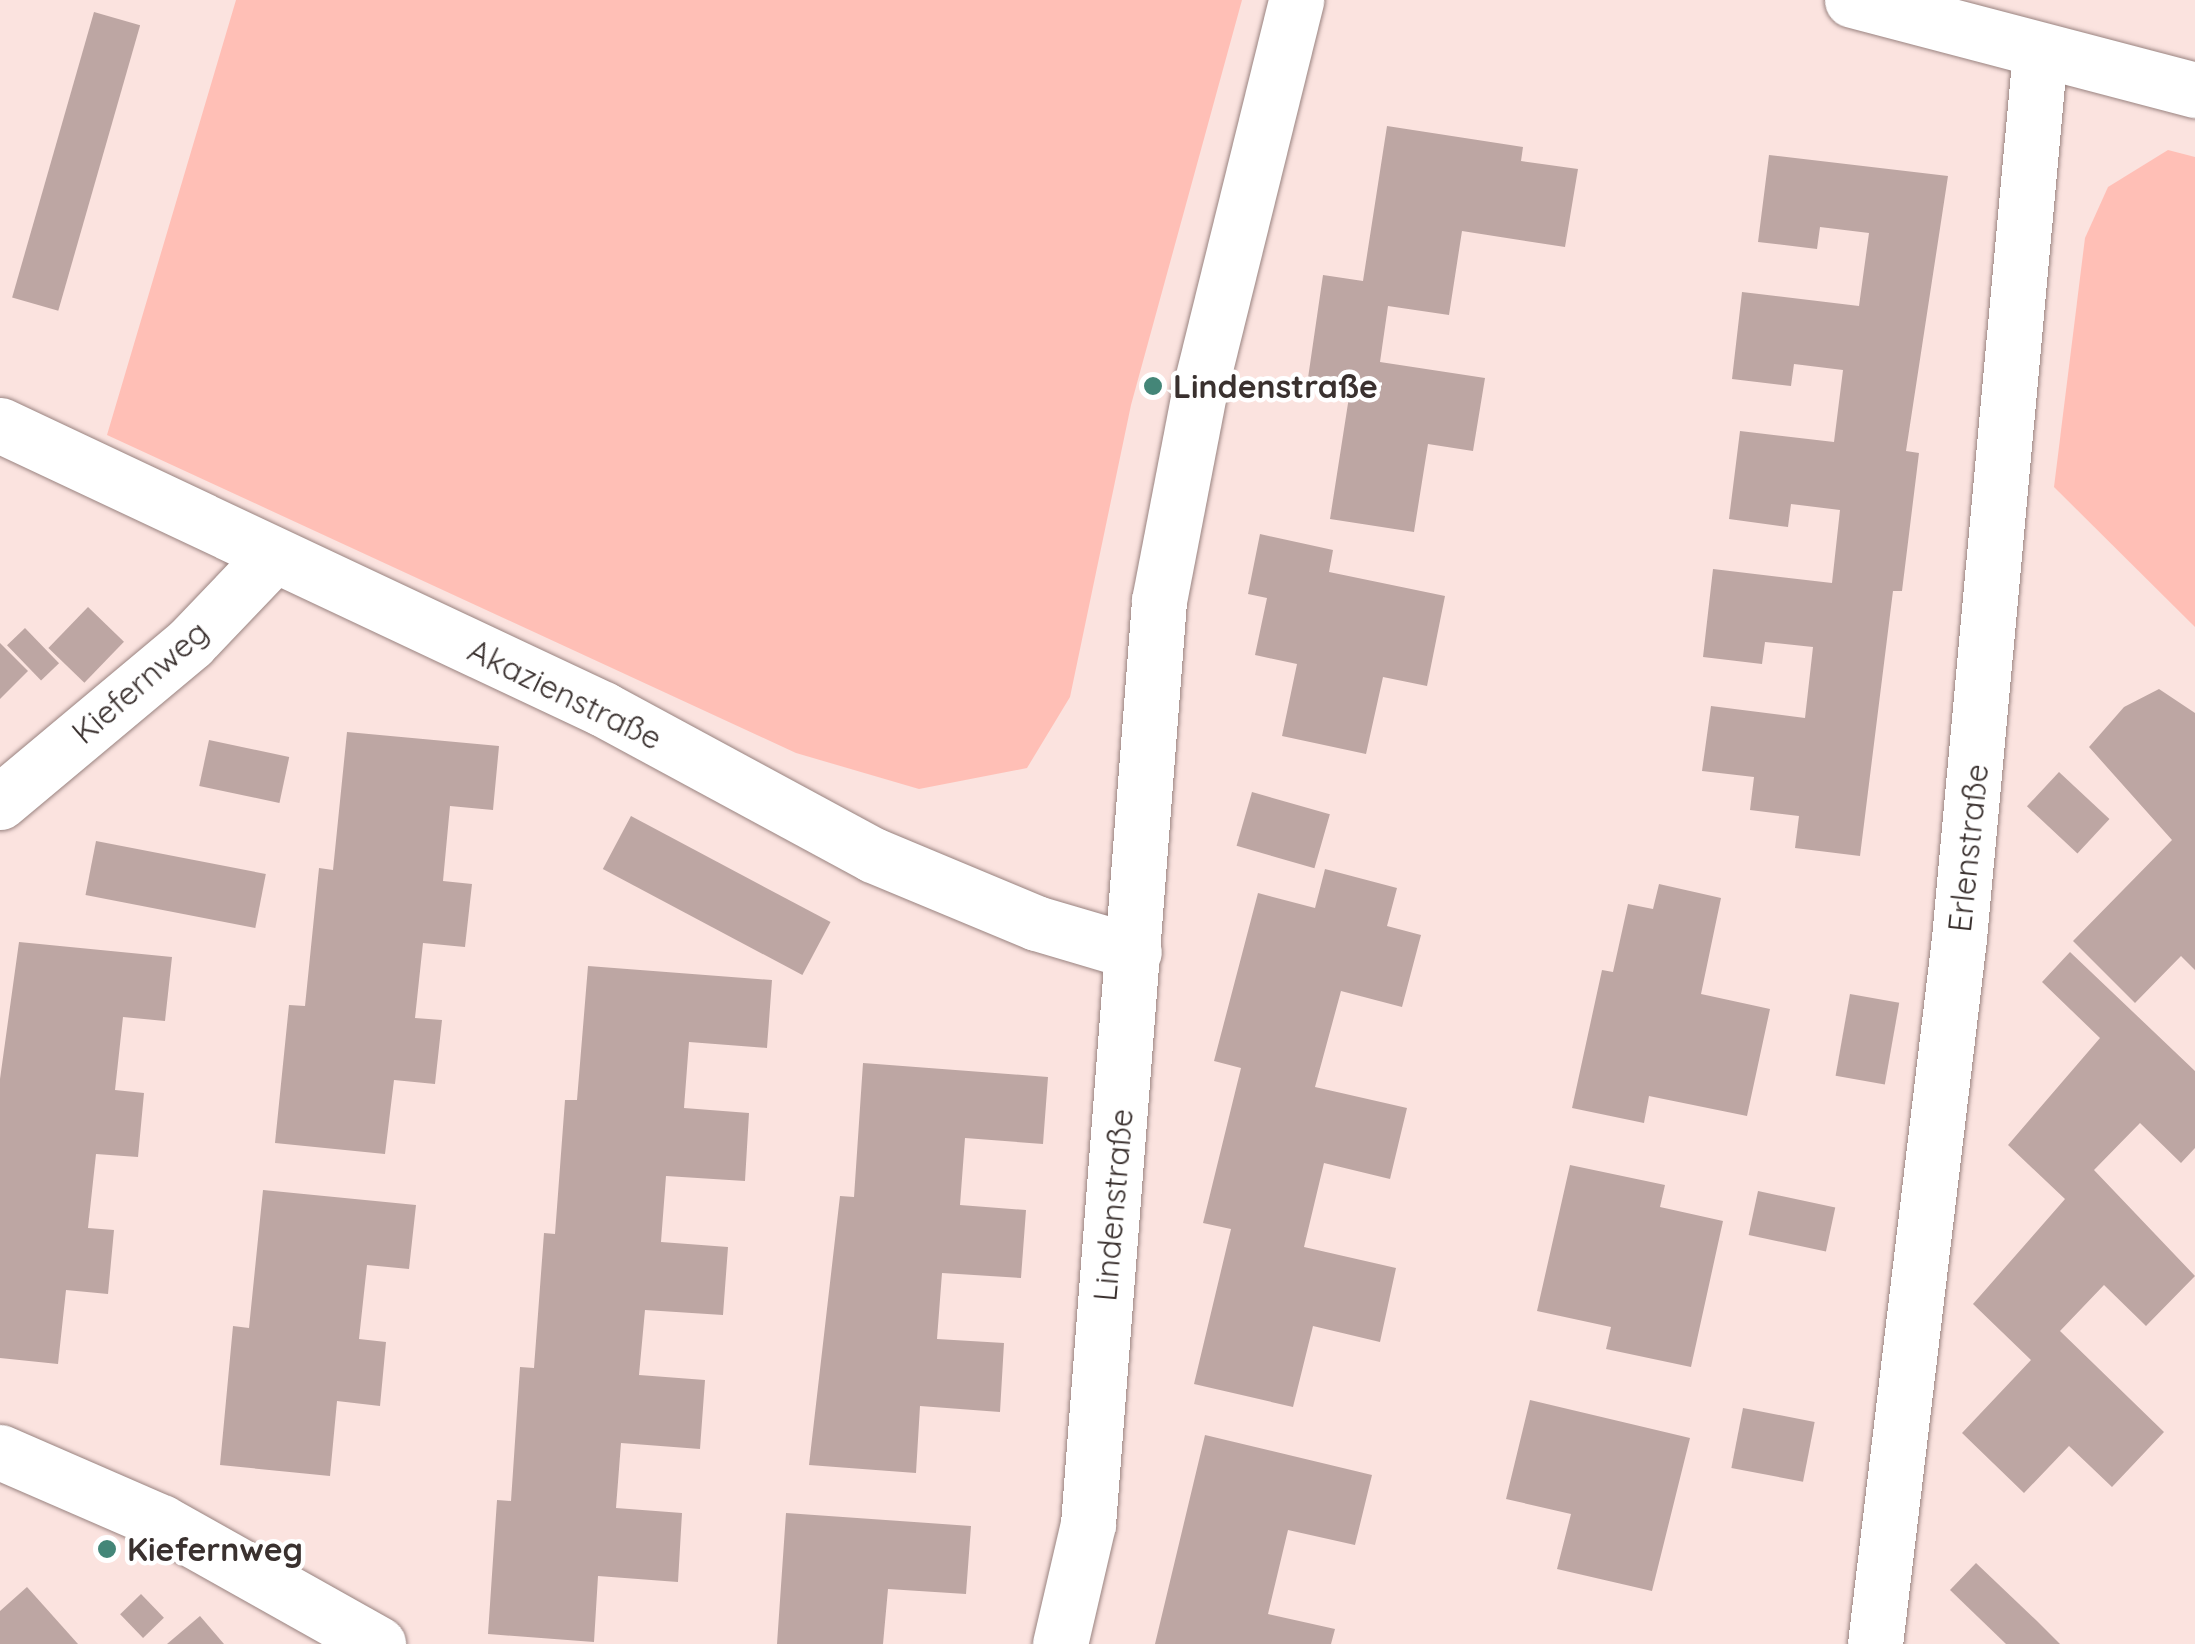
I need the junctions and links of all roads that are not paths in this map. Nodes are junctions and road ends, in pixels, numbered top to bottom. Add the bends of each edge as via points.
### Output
1 (1296, 0) edge
2 (1852, 0) edge
3 (2040, 50) junction
4 (2195, 90) edge
5 (0, 425) edge
6 (273, 556) junction
7 (0, 802) edge
8 (1134, 952) junction
9 (0, 1452) edge
10 (378, 1644) edge
11 (1060, 1644) edge
12 (1875, 1644) edge

1 - 8 street, Lindenstraße via 1199,393 1159,601
2 - 3 street
3 - 4 street
3 - 12 street, Erlenstraße via 1958,938
5 - 6 street, Akazienstraße
6 - 7 street, Kiefernweg via 190,642
6 - 8 street, Akazienstraße via 604,709 874,855 1036,923
8 - 11 street, Lindenstraße via 1088,1524
9 - 10 street via 161,1522

